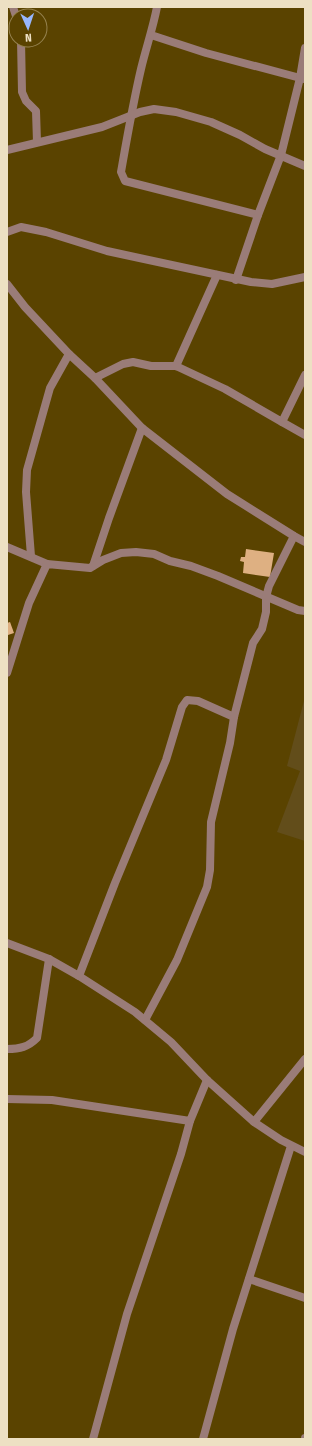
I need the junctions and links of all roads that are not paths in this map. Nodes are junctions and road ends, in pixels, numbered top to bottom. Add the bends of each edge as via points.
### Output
1 (157, 7) edge
2 (151, 35) junction
3 (21, 48) edge
4 (305, 48) edge
5 (302, 79) edge
6 (131, 116) junction
7 (38, 142) junction
8 (7, 150) edge
9 (281, 155) junction
10 (305, 166) edge
11 (258, 215) junction
12 (7, 232) edge
13 (217, 275) junction
14 (305, 277) edge
15 (236, 280) junction
16 (7, 284) edge
17 (69, 354) junction
18 (176, 366) junction
19 (305, 375) edge
20 (95, 378) junction
21 (282, 422) junction
22 (142, 428) junction
23 (305, 435) edge
24 (294, 536) junction
25 (305, 542) edge
26 (7, 547) edge
27 (31, 556) junction
28 (47, 564) junction
29 (93, 566) junction
30 (266, 597) junction
31 (305, 611) edge
32 (7, 673) edge
33 (234, 717) junction
34 (7, 943) edge
35 (49, 959) junction
36 (80, 976) junction
37 (145, 1020) junction
38 (7, 1050) edge
39 (305, 1059) edge
40 (207, 1080) junction
41 (7, 1099) edge
42 (190, 1121) junction
43 (254, 1122) junction
44 (291, 1146) junction
45 (305, 1152) edge
46 (249, 1279) junction
47 (305, 1298) edge
48 (93, 1439) edge
49 (203, 1439) edge

1 - 2 street
2 - 5 street
2 - 6 street
3 - 7 street via 22,92 26,101 36,110
4 - 5 street
5 - 9 street
6 - 7 street via 102,127
6 - 9 street via 154,109 176,112 211,122
6 - 11 street via 121,172 125,181
7 - 8 street
9 - 10 street
9 - 11 street
11 - 15 street
12 - 13 street via 21,227 46,232 107,251
13 - 15 street
13 - 18 street
14 - 15 street via 272,284
16 - 17 street
17 - 20 street
17 - 27 street via 50,388 27,470 26,492
18 - 20 street via 151,366 133,362 123,364
18 - 21 street via 225,389
19 - 21 street
20 - 22 street
21 - 23 street
22 - 24 street via 228,494
22 - 29 street
24 - 25 street
24 - 30 street
26 - 27 street
27 - 28 street
28 - 29 street via 86,568
28 - 32 street via 29,604
29 - 30 street via 121,553 154,554 218,576
30 - 31 street
30 - 33 street via 262,629 253,644
33 - 36 street via 198,700 188,700 182,707 166,760
33 - 37 street via 211,822 207,887 177,960
34 - 35 street
35 - 36 street
35 - 38 street via 37,1038 29,1045
36 - 37 street
37 - 40 street via 171,1042
39 - 43 street
40 - 42 street
40 - 43 street
41 - 42 street via 52,1100
42 - 48 street via 127,1314
43 - 44 street
44 - 45 street
44 - 46 street
46 - 47 street
46 - 49 street

